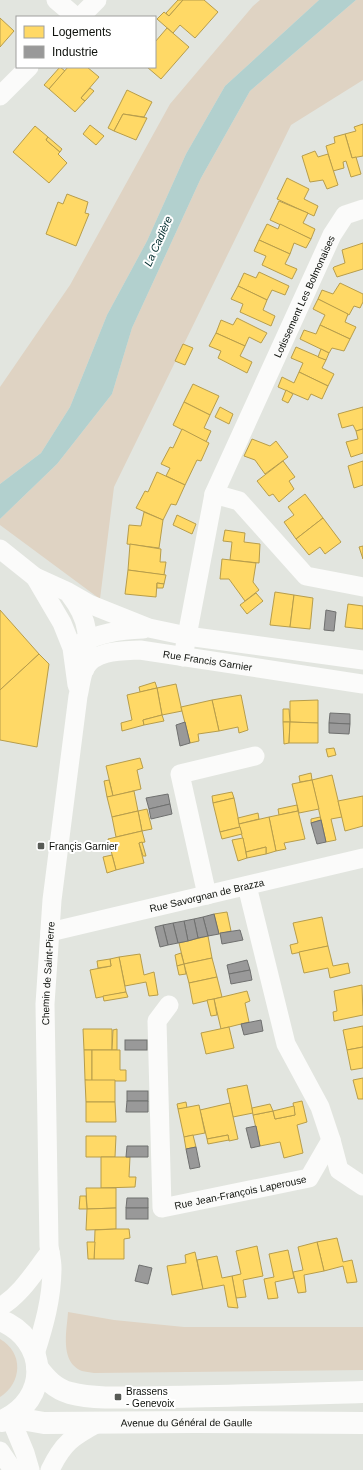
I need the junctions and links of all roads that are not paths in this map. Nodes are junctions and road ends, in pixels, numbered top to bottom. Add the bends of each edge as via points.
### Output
1 (56, 0) edge
2 (97, 0) edge
3 (75, 16) edge
4 (81, 16) edge
5 (28, 68) edge
6 (0, 96) edge
7 (363, 209) edge
8 (214, 494) junction
9 (0, 549) edge
10 (35, 577) junction
11 (363, 587) edge
12 (68, 592) junction
13 (149, 628) junction
14 (187, 636) junction
15 (80, 643) junction
16 (183, 657) junction
17 (363, 660) edge
18 (85, 668) junction
19 (363, 684) edge
20 (78, 696) junction
21 (255, 756) dead end
22 (363, 858) edge
23 (248, 886) junction
24 (207, 895) junction
25 (50, 932) junction
26 (169, 1005) dead end
27 (331, 1140) junction
28 (363, 1186) edge
29 (50, 1252) junction
30 (0, 1307) edge
31 (0, 1320) edge
32 (36, 1361) junction
33 (363, 1392) edge
34 (5, 1419) edge
35 (98, 1423) junction
36 (363, 1423) edge
37 (0, 1451) edge
38 (13, 1470) edge
39 (30, 1470) edge
40 (50, 1470) edge

1 - 3 street
2 - 4 street
5 - 6 street
7 - 8 street, Lotissement Les Bolmonaises via 345,214 332,235
8 - 11 street via 239,501 306,576
8 - 14 street, Lotissement Les Bolmonaises
9 - 10 street
10 - 12 street
10 - 15 street via 62,623
12 - 13 street via 89,604
12 - 15 street via 79,606 84,618
13 - 14 street
13 - 15 street via 120,630
14 - 16 street, Lotissement Les Bolmonaises
14 - 17 street
15 - 18 street
15 - 20 street
16 - 18 street, Rue Francis Garnier via 140,650 111,652 94,659
16 - 19 street, Rue Francis Garnier
18 - 20 street
20 - 25 street, Chemin de Saint-Pierre
21 - 24 street via 180,774
22 - 23 street, Rue Savorgnan de Brazza
23 - 24 street, Rue Savorgnan de Brazza
23 - 27 street via 286,1044 320,1107
24 - 25 street, Rue Savorgnan de Brazza
25 - 29 street, Chemin de Saint-Pierre via 45,1004
26 - 27 street, Rue Jean-François Laperouse via 157,1021 162,1208 308,1178
27 - 28 street via 339,1170
29 - 30 street via 20,1290 9,1302
29 - 32 street, Chemin de Saint-Pierre via 52,1267 49,1300
31 - 32 street via 21,1332 29,1342
32 - 33 street via 45,1378 54,1386 84,1396
32 - 34 street via 36,1382 31,1396 22,1408
34 - 35 street, Avenue du Général de Gaulle via 44,1423
34 - 39 street via 25,1453
35 - 36 street, Avenue du Général de Gaulle
35 - 40 street via 66,1443
37 - 38 street

